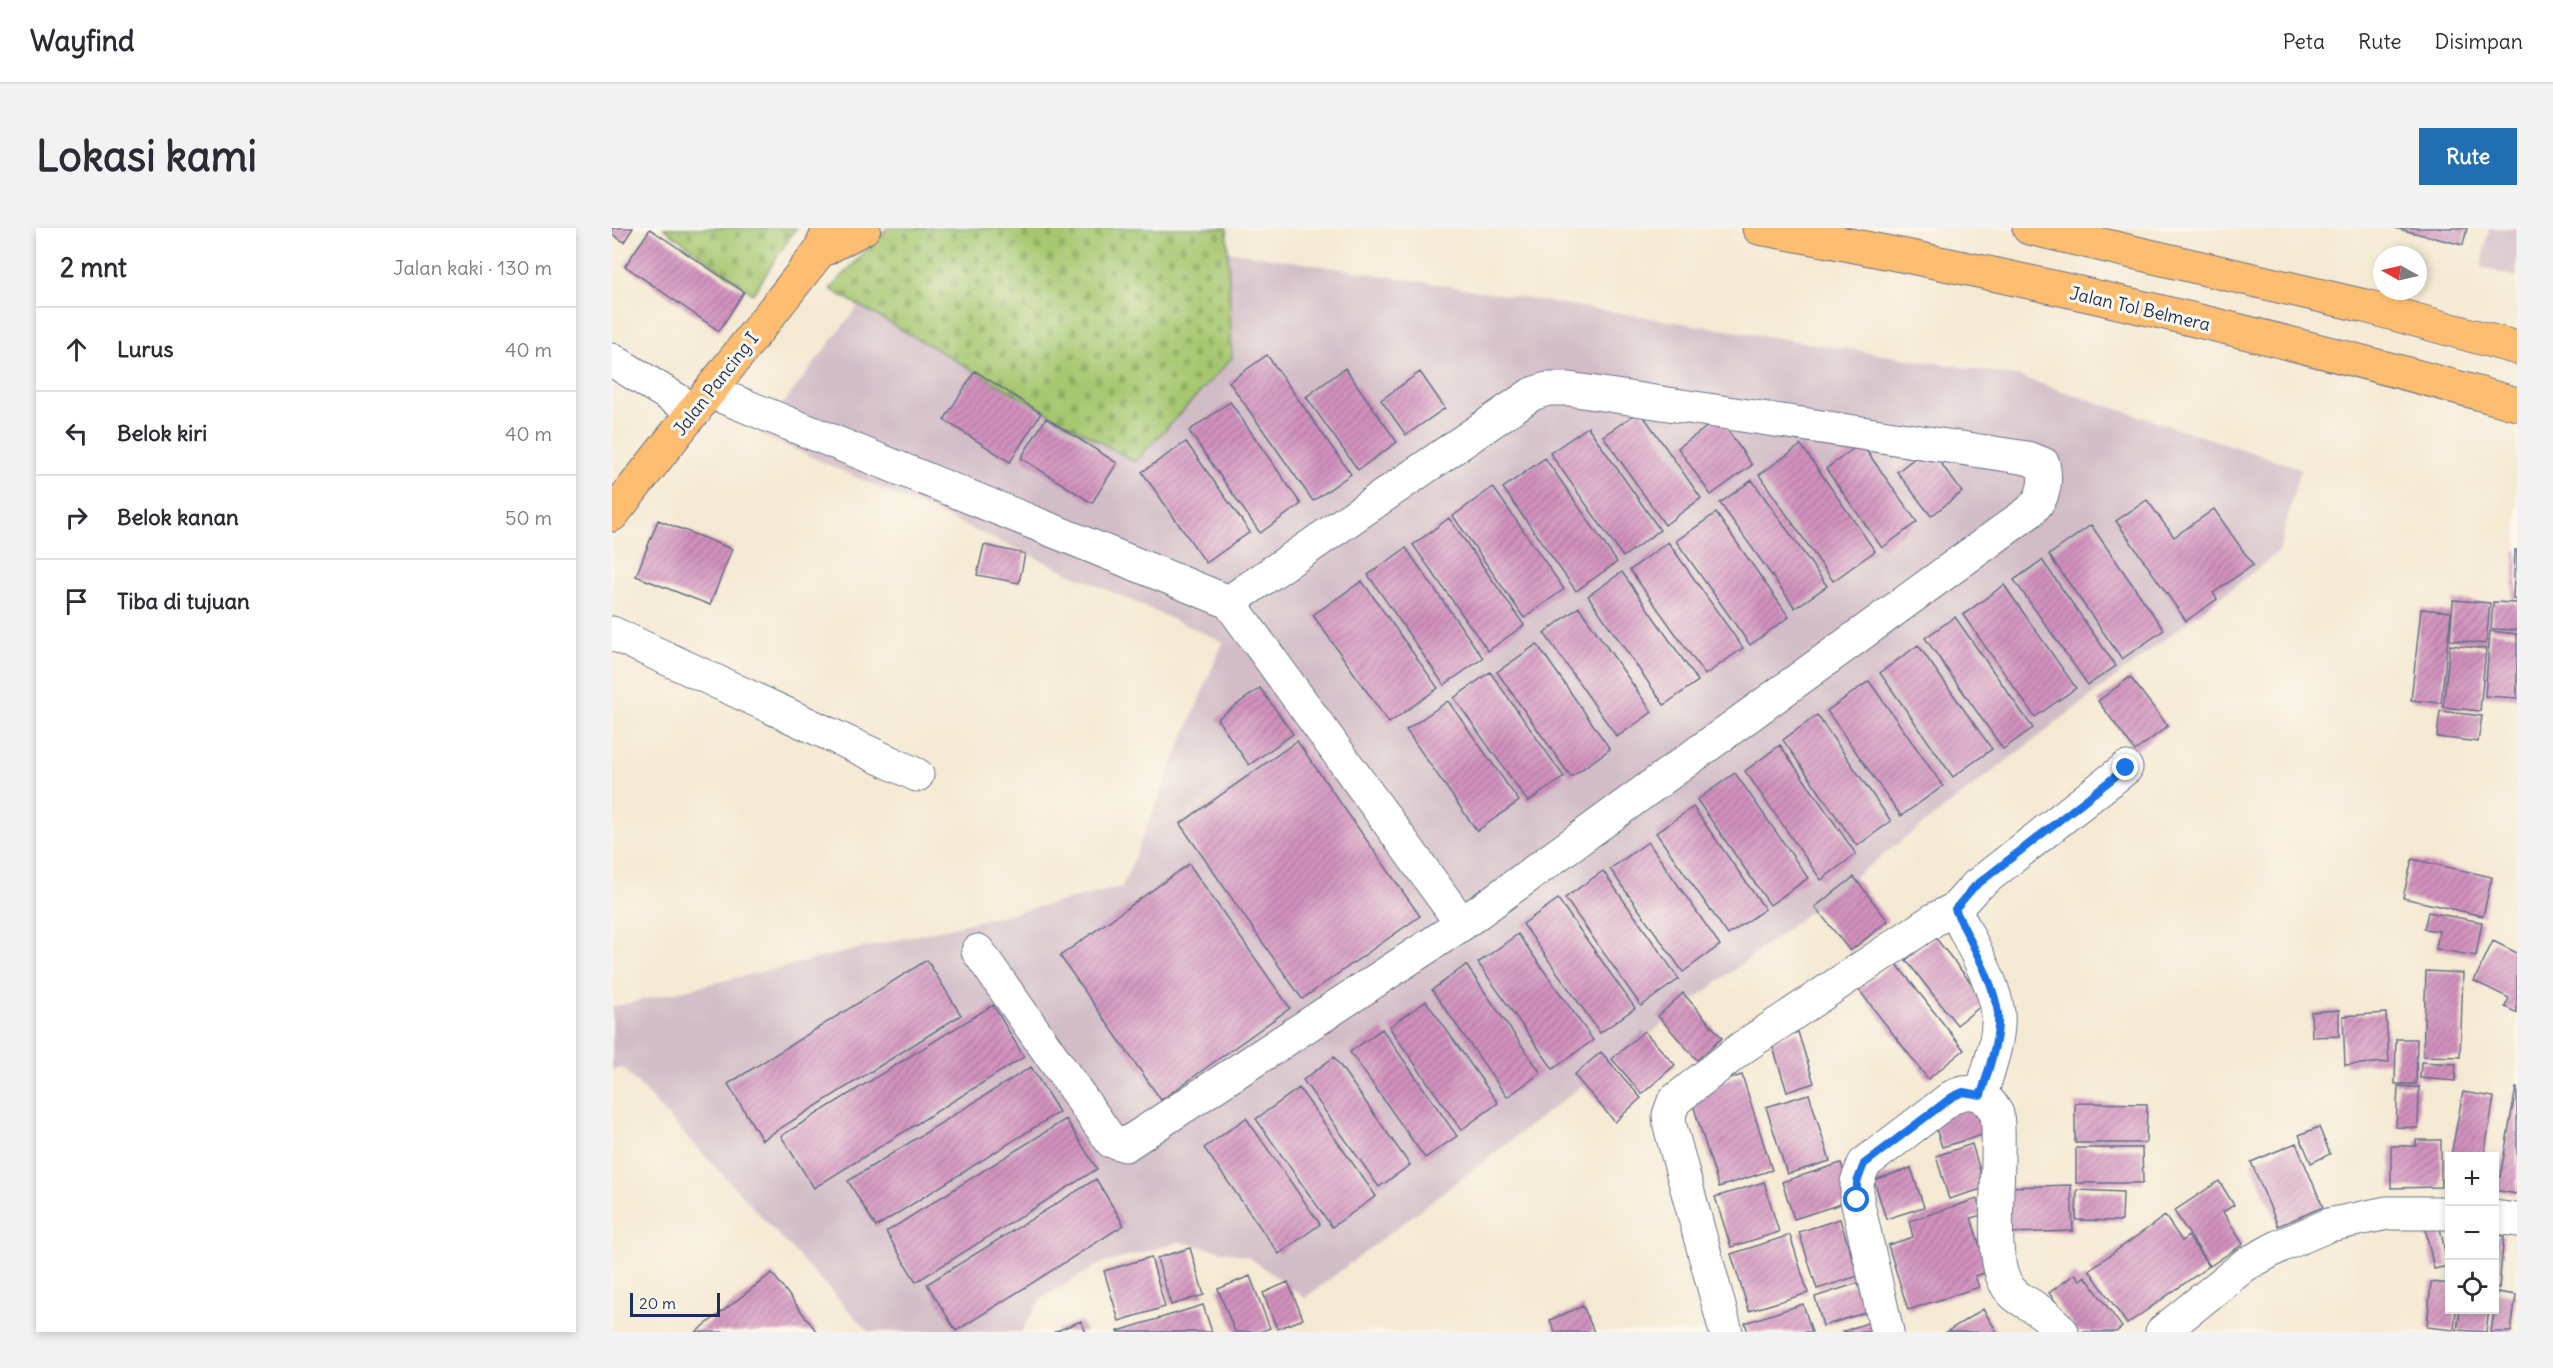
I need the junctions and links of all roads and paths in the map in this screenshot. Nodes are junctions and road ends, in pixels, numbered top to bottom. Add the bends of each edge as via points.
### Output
1 (864, 228) edge
2 (1759, 228) edge
3 (2029, 228) edge
4 (824, 240) edge
5 (2517, 348) edge
6 (612, 360) edge
7 (703, 402) junction
8 (2517, 404) edge
9 (612, 515) edge
10 (1229, 603) junction
11 (612, 633) edge
12 (2126, 768) dead end
13 (917, 775) dead end
14 (1955, 909) junction
15 (1462, 924) junction
16 (978, 951) dead end
17 (1981, 1095) junction
18 (2445, 1213) edge
19 (2499, 1218) edge
20 (2517, 1220) edge
21 (1726, 1332) edge
22 (1887, 1332) edge
23 (2062, 1332) edge
24 (2162, 1332) edge

1 - 4 main road, Jalan Pancing I
2 - 8 main road, Jalan Tol Belmera via 2045,287 2303,347
3 - 5 main road via 2365,306
4 - 7 main road, Jalan Pancing I
6 - 7 street
7 - 9 main road, Jalan Pancing I
7 - 10 street
10 - 15 street
10 - 15 street via 1532,393 1547,389 1581,390 2027,458 2043,464 2043,494 2029,512
11 - 13 street
12 - 14 street via 1974,887
14 - 17 street via 1998,1012 1996,1038
14 - 21 street via 1743,1047 1674,1101 1670,1126
15 - 16 street via 1125,1145 1111,1141
17 - 22 street via 1963,1092 1952,1097 1864,1164 1857,1182 1857,1200
17 - 23 street via 1992,1104 1999,1125 1999,1266 2006,1285 2018,1299 2050,1318
18 - 24 street via 2387,1213 2329,1225 2245,1265
19 - 20 street

